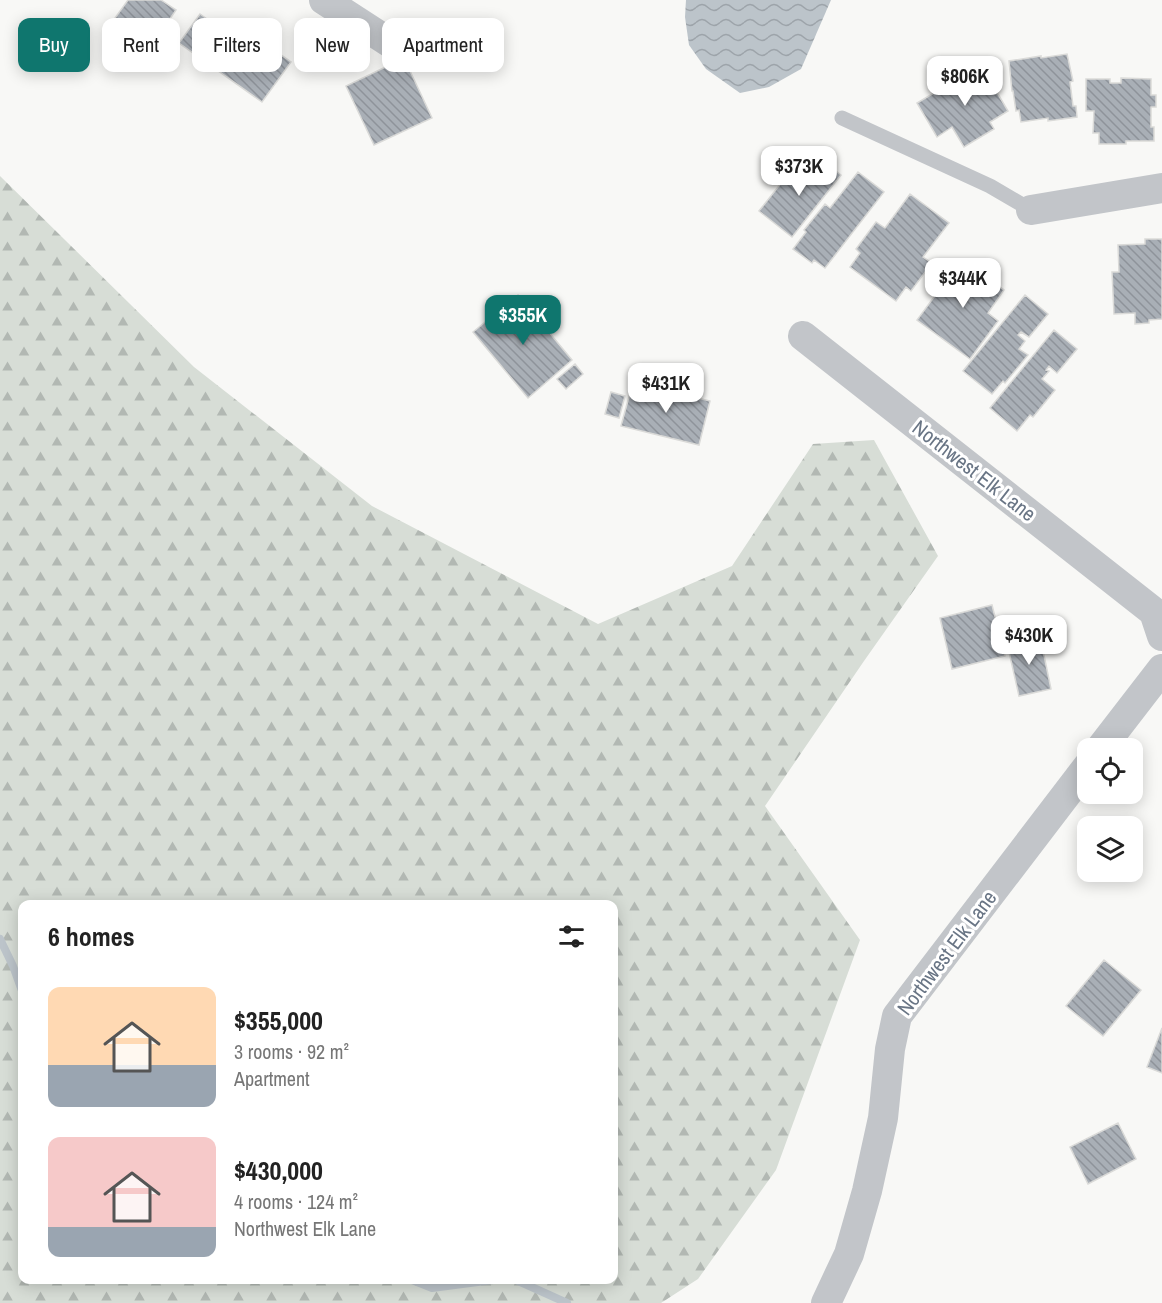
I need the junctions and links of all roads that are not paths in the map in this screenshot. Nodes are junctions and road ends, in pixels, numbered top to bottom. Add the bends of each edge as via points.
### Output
1 (324, 0) edge
2 (382, 38) edge
3 (842, 118) dead end
4 (1162, 188) edge
5 (1031, 210) joint
6 (803, 336) dead end
7 (1162, 636) edge
8 (1162, 669) edge
9 (1109, 738) edge
10 (1077, 780) edge
11 (826, 1303) edge

1 - 2 street
3 - 5 lane via 990,186
4 - 5 street
6 - 7 street, Northwest Elk Lane via 1154,612
8 - 9 street
10 - 11 street, Northwest Elk Lane via 897,1016 883,1118 867,1191 849,1254

